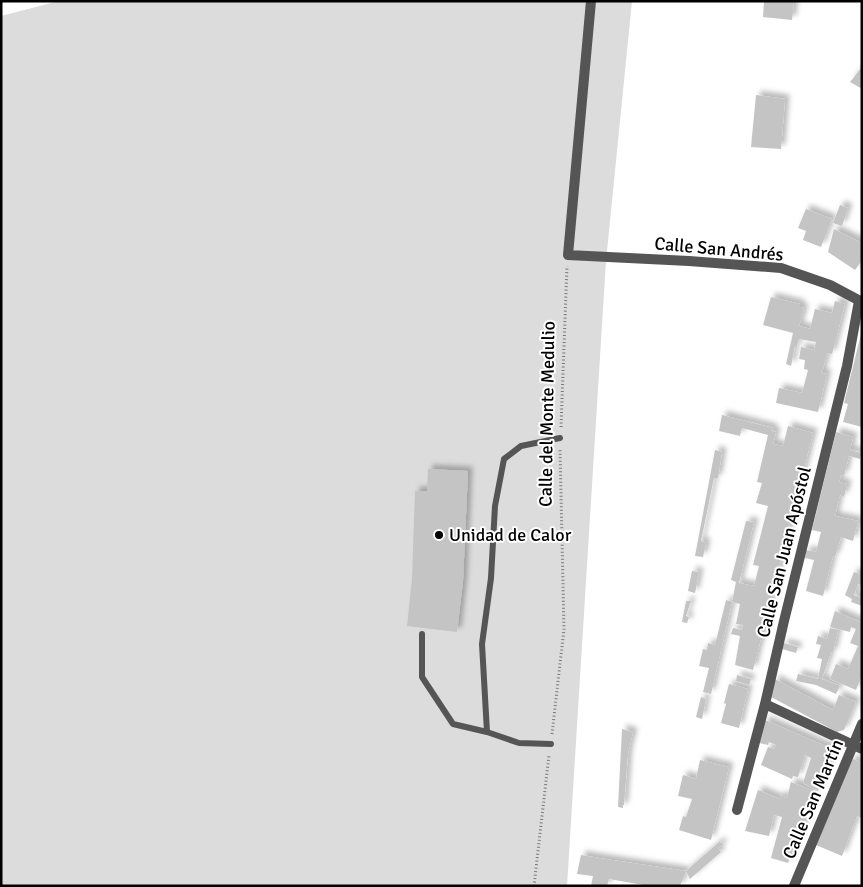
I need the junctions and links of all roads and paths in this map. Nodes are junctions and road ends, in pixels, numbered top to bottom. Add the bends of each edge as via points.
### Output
1 (591, 1) edge
2 (568, 255) junction
3 (861, 302) edge
4 (560, 438) junction
5 (422, 634) dead end
6 (765, 704) junction
7 (862, 724) edge
8 (487, 732) junction
9 (551, 744) junction
10 (858, 747) edge
11 (737, 810) dead end
12 (534, 886) edge
13 (794, 886) edge

1 - 2 street
2 - 3 street, Calle San Andrés via 781,268 830,285
2 - 4 path, Calle del Monte Medulio
3 - 6 street, Calle San Juan Apóstol
4 - 8 lane via 521,446 504,459 495,506 491,578 482,644
4 - 9 path, Calle del Monte Medulio via 564,629
5 - 8 lane via 422,677 453,724
6 - 10 street
6 - 11 street, Calle San Juan Apóstol
7 - 10 street, Calle San Martín
8 - 9 lane via 519,744
9 - 12 path, Calle del Monte Medulio
10 - 13 street, Calle San Martín

